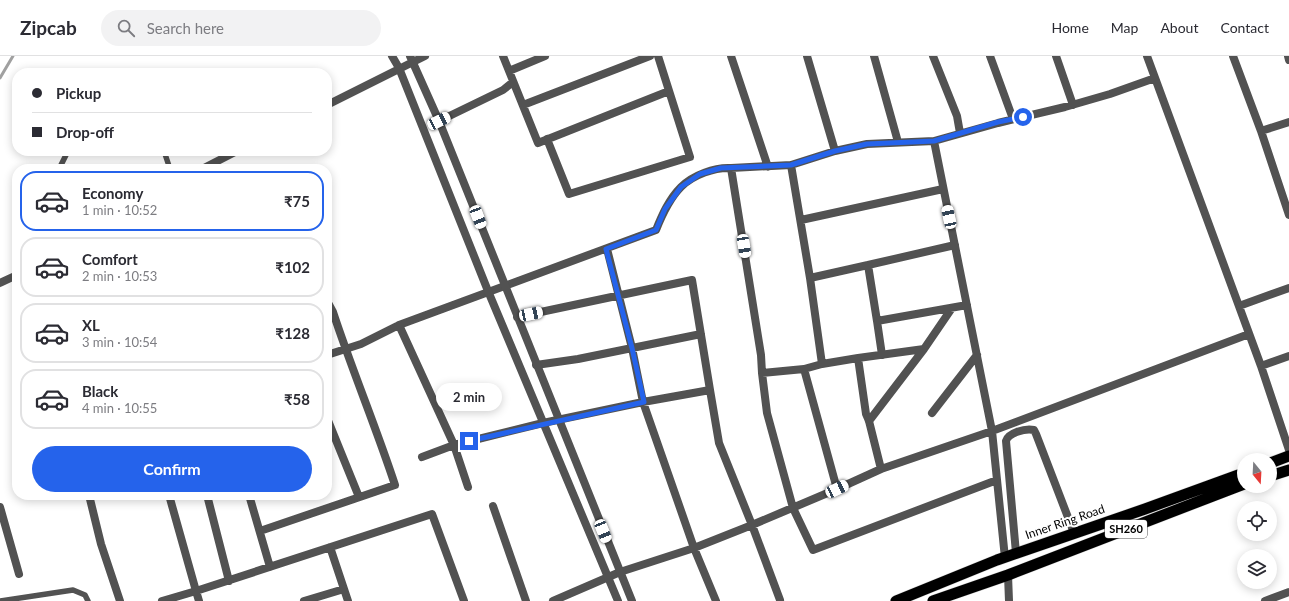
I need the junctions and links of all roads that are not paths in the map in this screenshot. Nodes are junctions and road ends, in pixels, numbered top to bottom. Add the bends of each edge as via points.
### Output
1 (392, 56) edge
2 (425, 56) edge
3 (503, 56) edge
4 (545, 56) edge
5 (650, 56) edge
6 (658, 56) edge
7 (731, 56) edge
8 (807, 56) edge
9 (874, 56) edge
10 (933, 56) edge
11 (990, 56) edge
12 (1056, 56) edge
13 (1147, 56) edge
14 (1233, 56) edge
15 (1288, 56) edge
16 (412, 59) edge
17 (1289, 60) edge
18 (399, 68) junction
19 (509, 71) junction
20 (1155, 78) junction
21 (514, 84) junction
22 (668, 91) junction
23 (332, 102) edge
24 (1073, 104) junction
25 (523, 105) junction
26 (1013, 119) junction
27 (439, 121) junction
28 (1289, 122) edge
29 (1261, 131) junction
30 (960, 133) junction
31 (547, 139) junction
32 (934, 141) junction
33 (898, 142) junction
34 (835, 151) junction
35 (227, 156) edge
36 (212, 164) edge
37 (791, 165) junction
38 (768, 167) junction
39 (732, 168) junction
40 (943, 189) junction
41 (1289, 215) edge
42 (801, 220) junction
43 (955, 245) junction
44 (606, 249) junction
45 (868, 265) junction
46 (12, 277) edge
47 (810, 278) junction
48 (0, 283) edge
49 (504, 285) junction
50 (1289, 288) edge
51 (488, 291) junction
52 (618, 296) junction
53 (967, 305) junction
54 (1239, 306) junction
55 (952, 308) junction
56 (517, 317) junction
57 (332, 318) edge
58 (877, 321) junction
59 (398, 324) junction
60 (701, 334) junction
61 (1249, 334) junction
62 (632, 348) junction
63 (345, 349) junction
64 (924, 349) junction
65 (332, 353) edge
66 (882, 355) junction
67 (977, 355) junction
68 (1289, 356) edge
69 (858, 358) junction
70 (822, 364) junction
71 (536, 365) junction
72 (1261, 366) junction
73 (804, 369) junction
74 (762, 373) junction
75 (710, 390) junction
76 (644, 402) junction
77 (932, 413) dead end
78 (559, 420) junction
79 (869, 421) junction
80 (543, 424) junction
81 (332, 430) edge
82 (992, 431) junction
83 (454, 445) junction
84 (1289, 450) edge
85 (1289, 456) edge
86 (422, 457) dead end
87 (1277, 460) edge
88 (881, 469) junction
89 (1289, 470) edge
90 (1277, 474) edge
91 (1237, 475) edge
92 (997, 480) junction
93 (468, 487) dead end
94 (1237, 487) edge
95 (837, 489) junction
96 (359, 497) junction
97 (89, 500) edge
98 (170, 500) edge
99 (209, 500) edge
100 (251, 500) edge
101 (493, 506) dead end
102 (0, 507) edge
103 (793, 508) junction
104 (752, 525) junction
105 (260, 531) junction
106 (1074, 533) junction
107 (330, 547) junction
108 (694, 548) junction
109 (1016, 553) junction
110 (1005, 558) junction
111 (270, 567) junction
112 (620, 572) junction
113 (19, 574) dead end
114 (1008, 575) junction
115 (608, 577) junction
116 (229, 580) junction
117 (344, 588) junction
118 (196, 592) junction
119 (1289, 592) edge
120 (780, 600) edge
121 (1271, 600) edge
122 (0, 601) edge
123 (88, 601) edge
124 (120, 601) edge
125 (162, 601) edge
126 (199, 601) edge
127 (304, 601) edge
128 (348, 601) edge
129 (464, 601) edge
130 (526, 601) edge
131 (554, 601) edge
132 (618, 601) edge
133 (632, 601) edge
134 (716, 601) edge
135 (896, 601) edge
136 (933, 601) edge
137 (1008, 601) edge

1 - 18 street
2 - 16 street
3 - 19 street
4 - 19 street
5 - 25 street
6 - 22 street
7 - 38 street
8 - 34 street
9 - 33 street
10 - 30 street
11 - 26 street
12 - 24 street
13 - 20 street
14 - 29 street
15 - 17 street
16 - 18 street
16 - 27 street
18 - 23 street
18 - 51 street
19 - 21 street
20 - 24 street
20 - 54 street
21 - 25 street
21 - 27 street via 513,82 503,90
22 - 31 street
22 - 31 street via 690,157 569,194
24 - 26 street
25 - 31 street via 538,143
26 - 30 street
27 - 49 street
28 - 29 street
29 - 41 street
30 - 32 street
32 - 33 street
32 - 40 street
33 - 34 street via 867,144
34 - 37 street
35 - 36 street
37 - 38 street
37 - 42 street
38 - 39 street
39 - 44 street via 721,168 700,174 681,187 665,209 656,230
39 - 74 street
40 - 42 street
40 - 43 street
42 - 47 street
43 - 45 street
43 - 53 street
44 - 49 street
44 - 52 street
45 - 47 street
45 - 58 street
46 - 48 street
47 - 70 street
49 - 51 street
49 - 56 street
50 - 54 street
51 - 59 street
51 - 80 street
52 - 56 street
52 - 60 street via 692,280
52 - 62 street
53 - 55 street
53 - 67 street
54 - 61 street
55 - 58 street
55 - 64 street
56 - 71 street
57 - 63 street
58 - 66 street
59 - 63 street
59 - 83 street
60 - 62 street
60 - 75 street
61 - 72 street
61 - 82 street
62 - 71 street
62 - 76 street
63 - 65 street
63 - 96 street via 381,441 395,485
64 - 66 street
64 - 79 street
66 - 69 street
67 - 77 street
67 - 82 street
68 - 72 street
69 - 70 street
69 - 79 street
70 - 73 street
71 - 78 street
72 - 84 street
73 - 74 street
73 - 95 street
74 - 103 street via 767,414
75 - 76 street
75 - 104 street via 719,443
76 - 78 street
76 - 108 street
78 - 80 street
78 - 112 street
79 - 88 street
80 - 83 street
80 - 115 street
81 - 96 street
82 - 88 street
82 - 92 street
83 - 86 street
83 - 93 street
85 - 87 highway
88 - 95 street
89 - 90 highway
91 - 106 highway, Inner Ring Road
92 - 103 street via 813,550
92 - 110 street
94 - 114 highway, SH260
95 - 103 street
96 - 105 street
97 - 124 street
98 - 118 street
99 - 116 street
100 - 105 street
101 - 130 street
102 - 113 street
103 - 104 street
104 - 108 street
104 - 120 street
105 - 111 street
106 - 109 highway, Inner Ring Road
106 - 109 street via 1034,430 1010,434 1006,441
107 - 111 street
107 - 117 street
107 - 129 street via 432,514
108 - 112 street
108 - 134 street
109 - 110 highway, Inner Ring Road
110 - 135 highway, Inner Ring Road
111 - 116 street
112 - 115 street
112 - 133 street
114 - 136 highway, SH260
114 - 137 street
115 - 131 street
115 - 132 street
116 - 118 street
117 - 127 street
117 - 128 street
118 - 125 street
118 - 126 street
119 - 121 street
122 - 123 lane via 73,590 85,595

